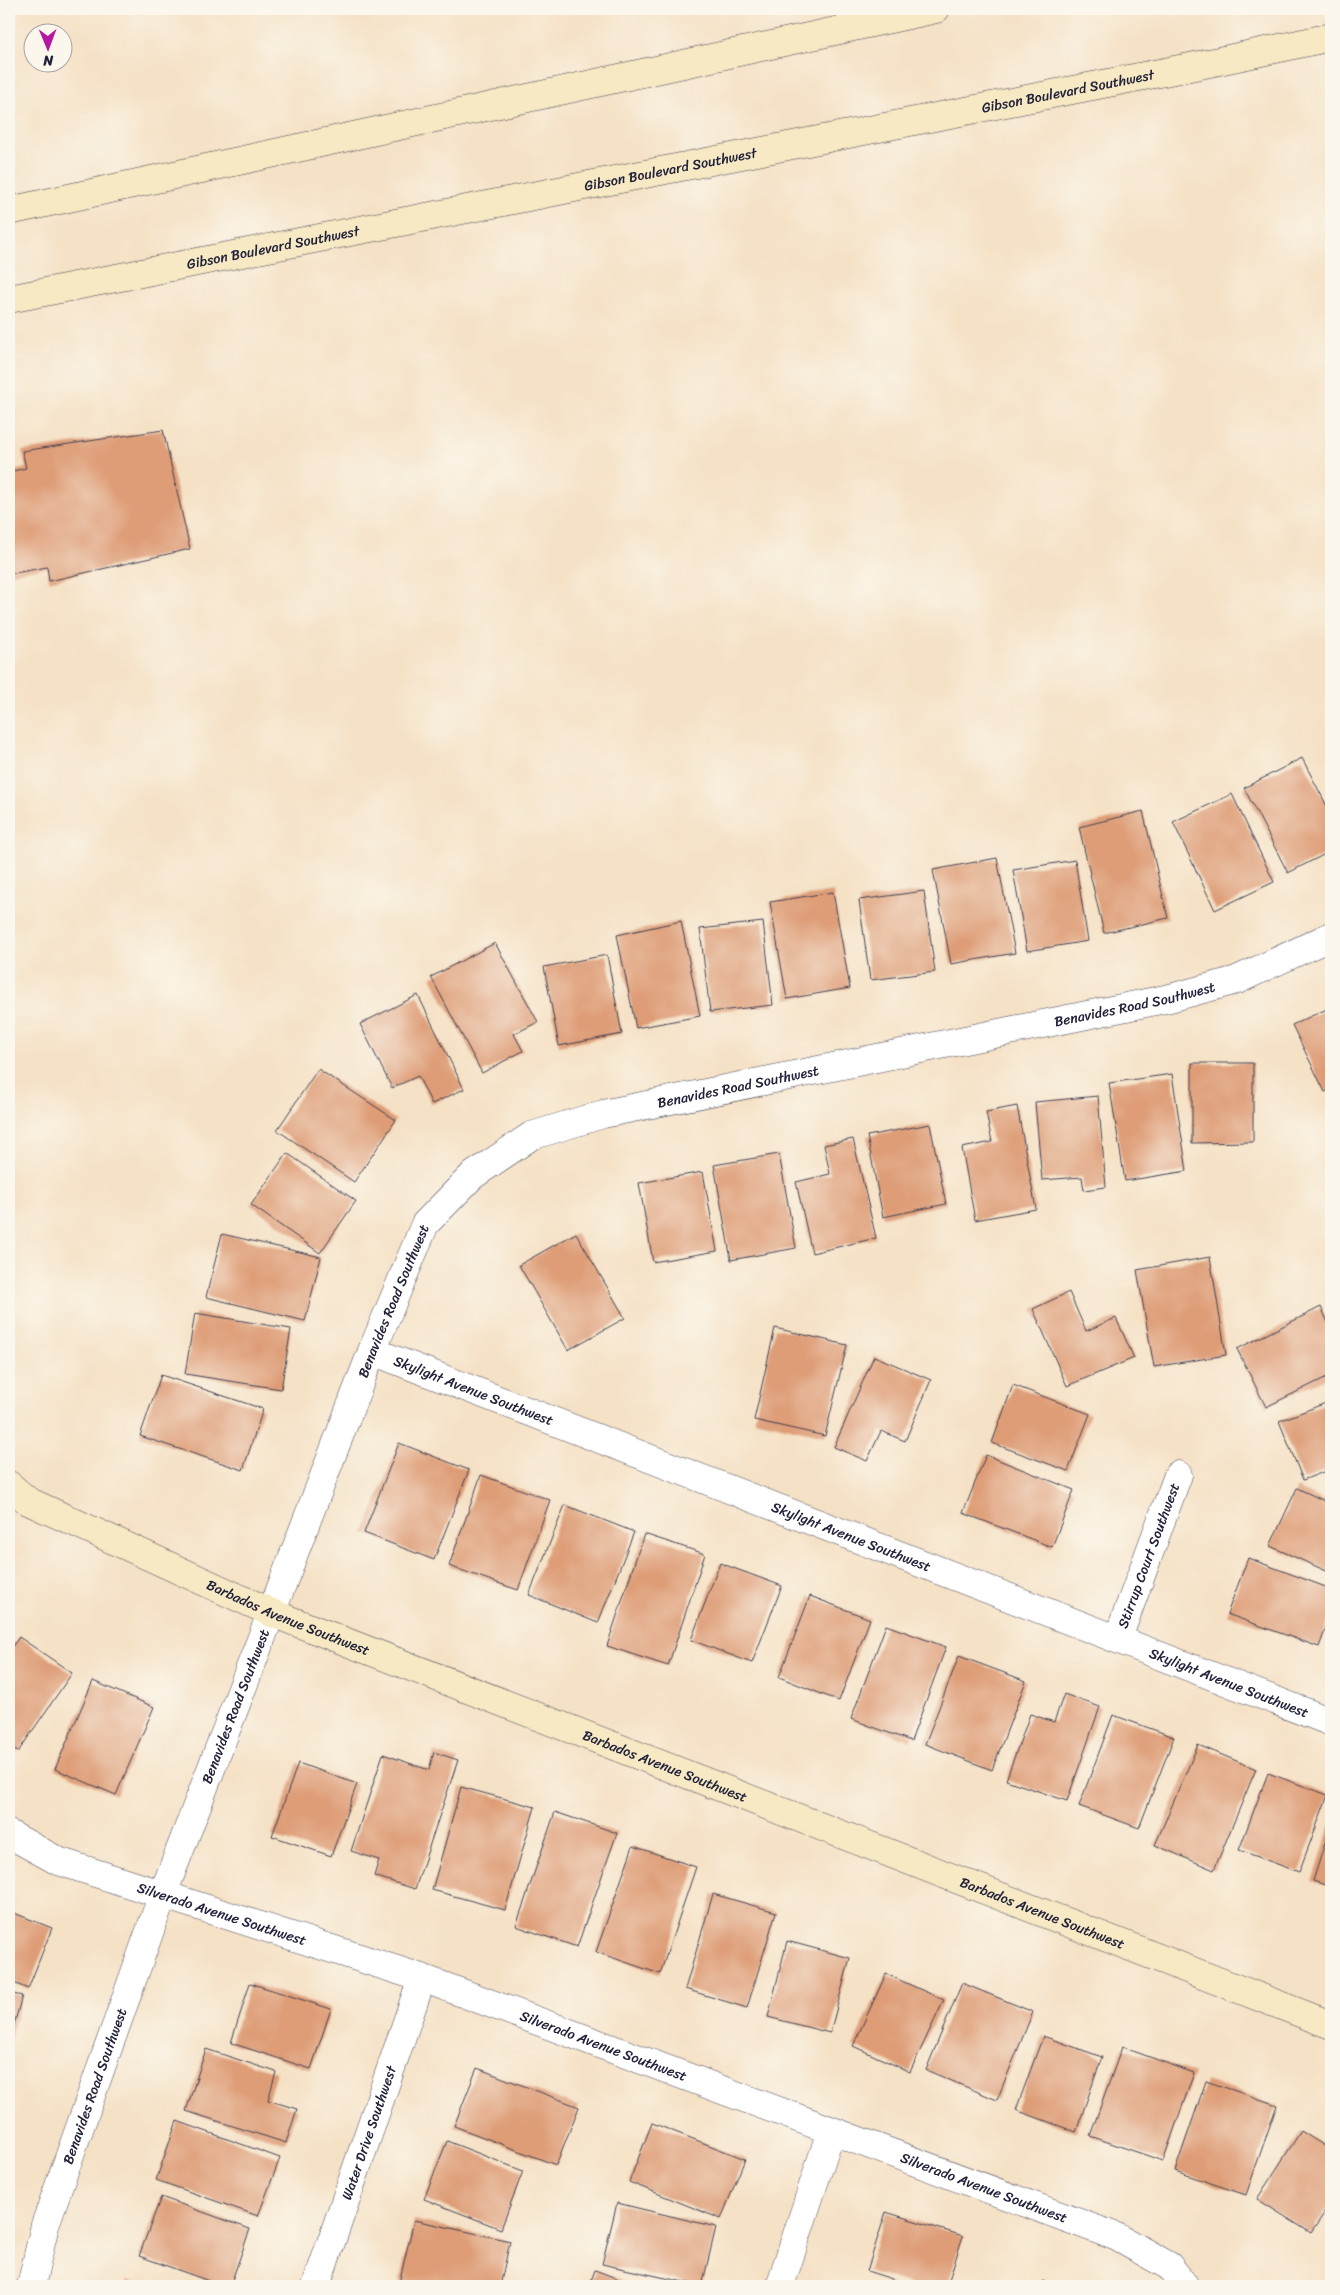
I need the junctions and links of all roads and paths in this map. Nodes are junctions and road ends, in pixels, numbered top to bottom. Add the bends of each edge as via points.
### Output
1 (936, 9) edge
2 (1331, 36) edge
3 (9, 211) edge
4 (9, 299) edge
5 (1331, 936) edge
6 (372, 1351) junction
7 (1178, 1475) dead end
8 (9, 1485) edge
9 (272, 1614) junction
10 (1118, 1638) junction
11 (1331, 1722) edge
12 (9, 1834) edge
13 (163, 1894) junction
14 (422, 1978) junction
15 (1331, 2025) edge
16 (832, 2131) junction
17 (32, 2286) edge
18 (316, 2286) edge
19 (780, 2286) edge
20 (1185, 2286) edge

1 - 3 street
2 - 4 street, Gibson Boulevard Southwest via 1180,69
5 - 6 street, Benavides Road Southwest via 1237,980 1170,998 603,1114 531,1136 472,1176 425,1224
6 - 9 street, Benavides Road Southwest
6 - 10 street, Skylight Avenue Southwest
7 - 10 street, Stirrup Court Southwest
8 - 9 street, Barbados Avenue Southwest via 28,1500
9 - 13 street, Benavides Road Southwest
9 - 15 street, Barbados Avenue Southwest
10 - 11 street, Skylight Avenue Southwest
12 - 13 street, Silverado Avenue Southwest via 58,1861
13 - 14 street, Silverado Avenue Southwest
13 - 17 street, Benavides Road Southwest via 45,2225
14 - 16 street, Silverado Avenue Southwest
14 - 18 street, Water Drive Southwest
16 - 19 street
16 - 20 street, Silverado Avenue Southwest via 1117,2237 1169,2266

